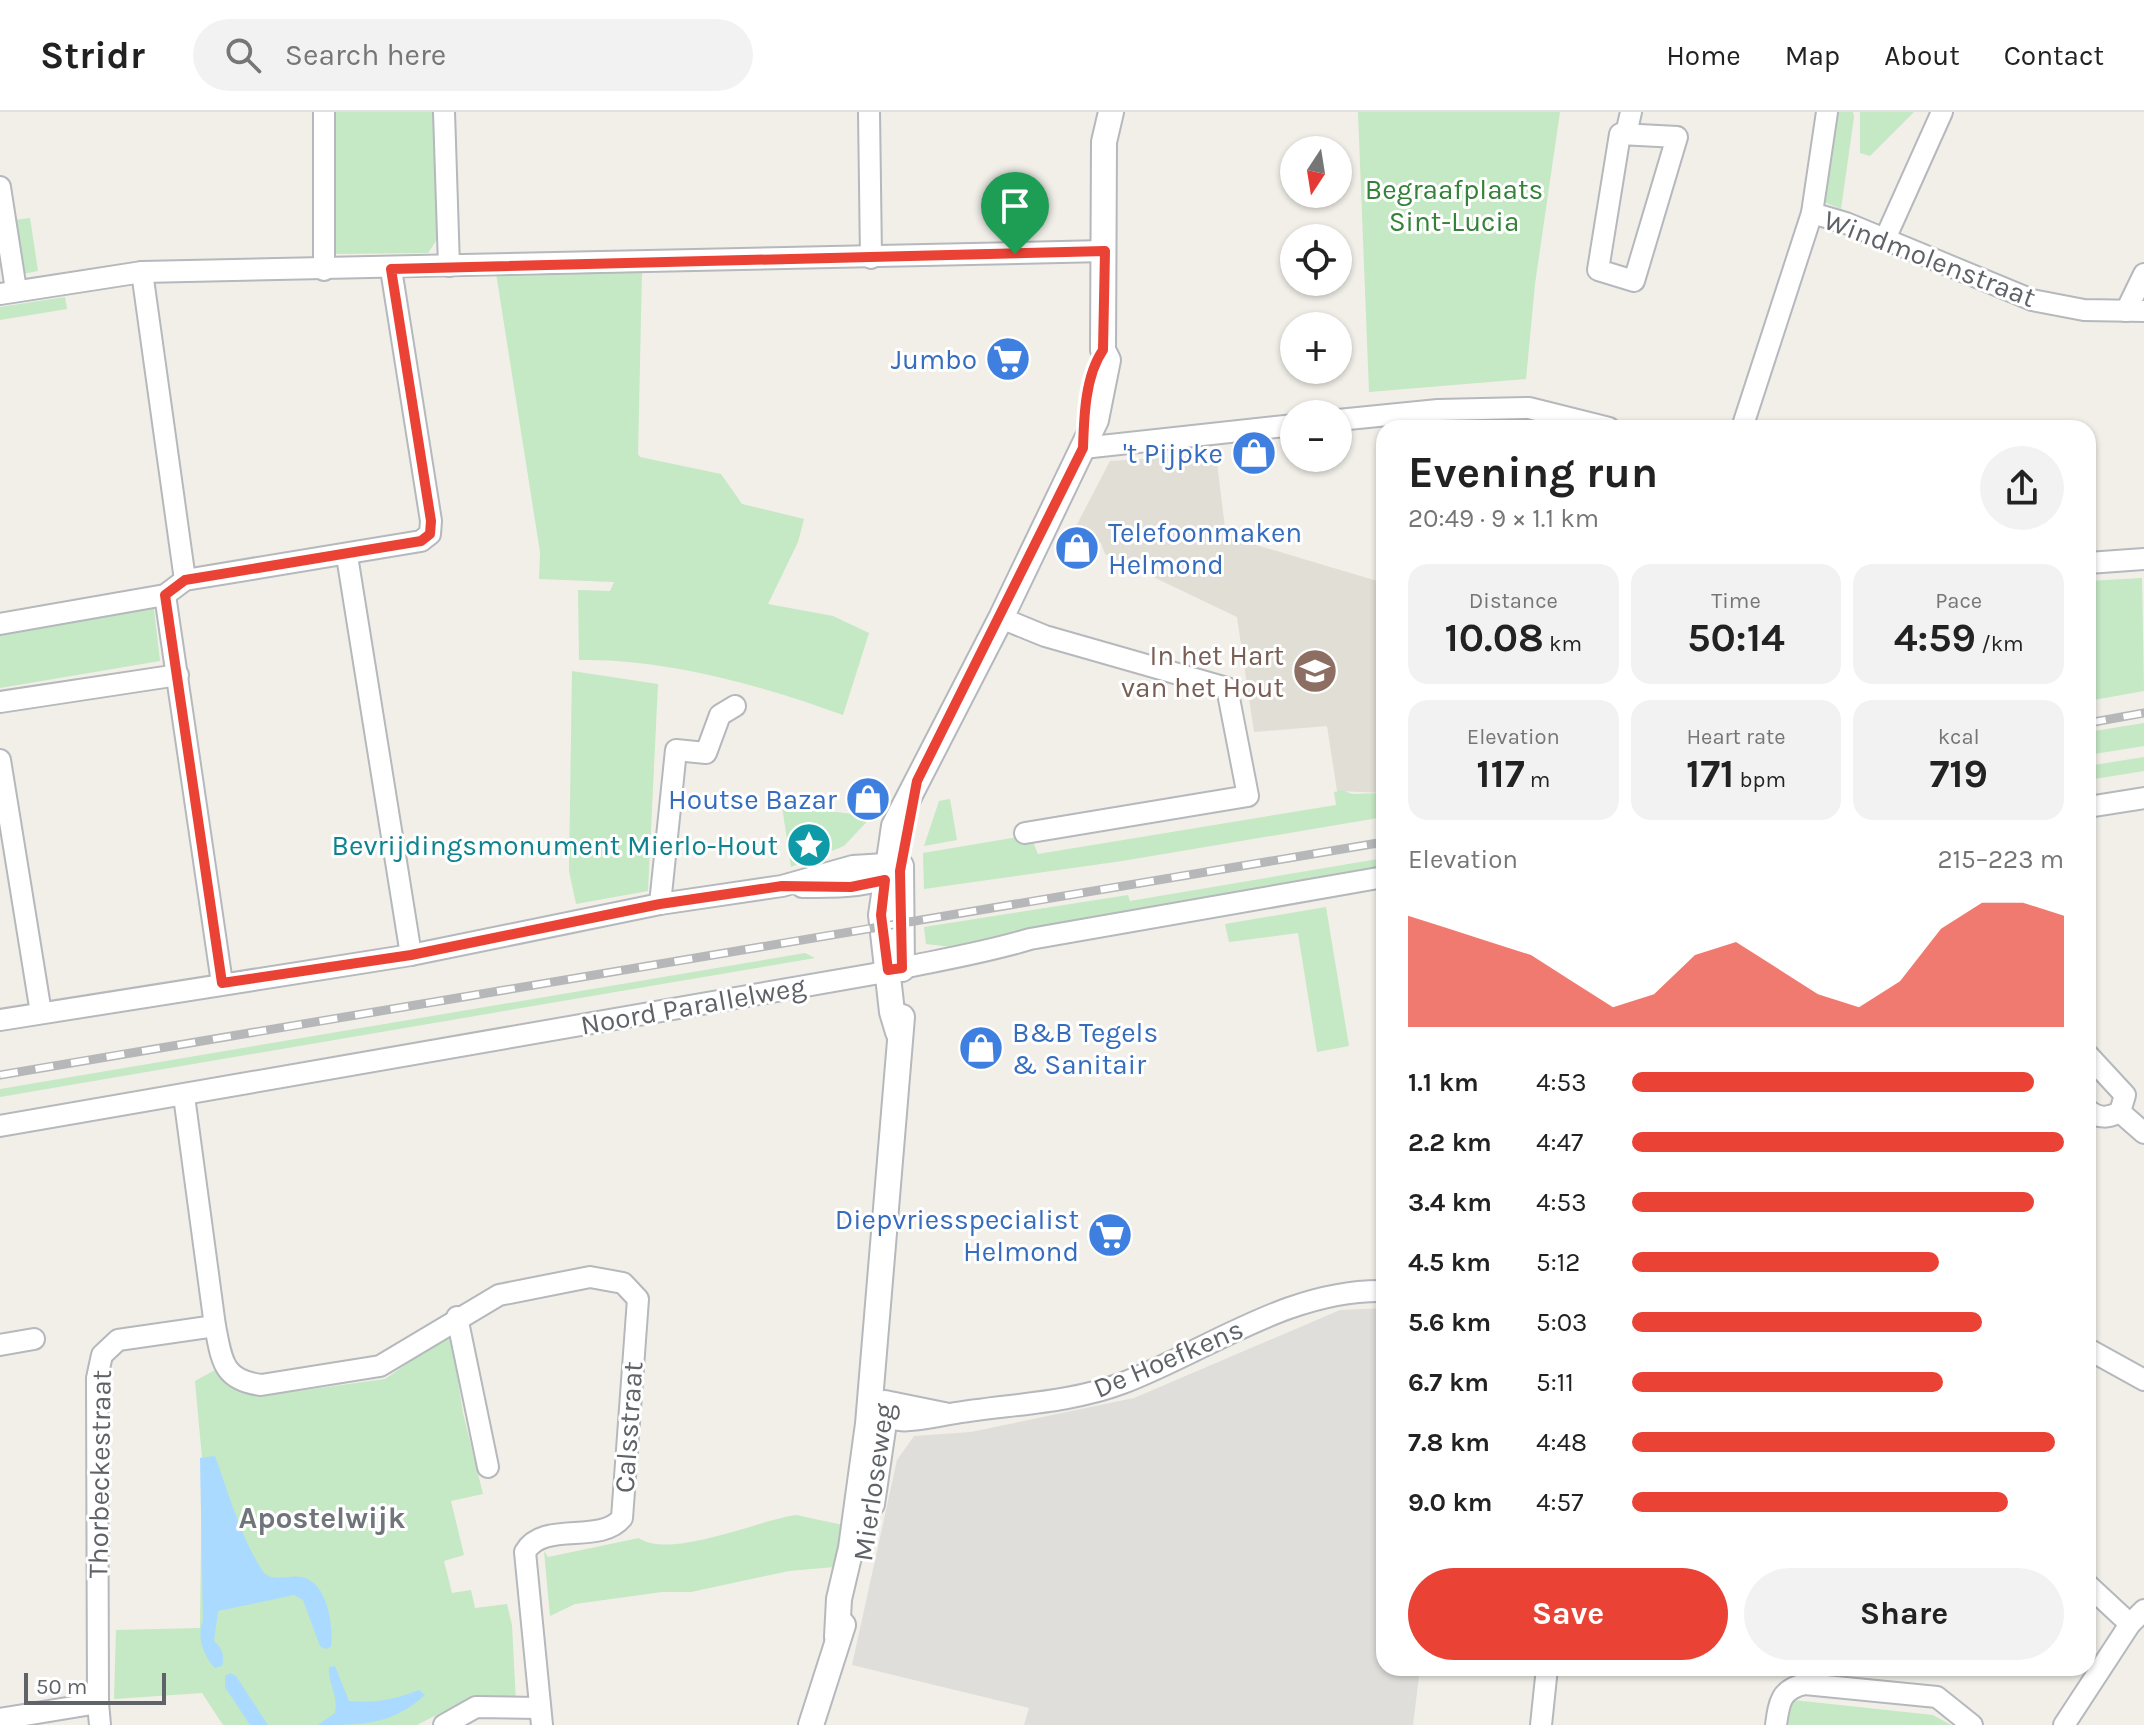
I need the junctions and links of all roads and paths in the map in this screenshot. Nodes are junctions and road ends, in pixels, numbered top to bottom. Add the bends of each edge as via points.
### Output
1 (324, 112) edge
2 (444, 112) edge
3 (869, 112) edge
4 (1111, 112) edge
5 (1631, 112) edge
6 (1827, 112) edge
7 (1942, 112) edge
8 (1626, 134) junction
9 (0, 187) edge
10 (1812, 213) junction
11 (1885, 239) junction
12 (1105, 251) junction
13 (871, 258) junction
14 (449, 266) junction
15 (391, 269) junction
16 (324, 270) junction
17 (142, 272) junction
18 (2144, 274) edge
19 (8, 292) edge
20 (2135, 311) edge
21 (1352, 419) edge
22 (1577, 420) edge
23 (1745, 420) edge
24 (1280, 427) edge
25 (1083, 448) junction
26 (347, 556) junction
27 (2144, 559) edge
28 (2096, 562) edge
29 (185, 580) junction
30 (165, 595) junction
31 (1001, 618) junction
32 (0, 624) edge
33 (178, 675) junction
34 (0, 702) edge
35 (735, 706) dead end
36 (0, 760) edge
37 (2144, 798) edge
38 (2096, 806) edge
39 (1025, 833) dead end
40 (890, 872) junction
41 (1376, 878) edge
42 (660, 904) junction
43 (411, 955) junction
44 (895, 969) junction
45 (222, 983) junction
46 (41, 1013) junction
47 (0, 1020) edge
48 (2096, 1063) edge
49 (184, 1096) junction
50 (2120, 1112) junction
51 (2096, 1114) edge
52 (0, 1126) edge
53 (2144, 1133) edge
54 (1376, 1292) edge
55 (457, 1317) junction
56 (215, 1326) junction
57 (34, 1339) dead end
58 (0, 1345) edge
59 (2096, 1353) edge
60 (2141, 1373) edge
61 (879, 1409) junction
62 (488, 1467) dead end
63 (2096, 1590) edge
64 (2137, 1617) edge
65 (1546, 1676) edge
66 (98, 1703) junction
67 (541, 1716) edge
68 (0, 1719) edge
69 (100, 1725) edge
70 (444, 1725) edge
71 (811, 1725) edge
72 (1541, 1725) edge
73 (1776, 1725) edge
74 (1972, 1725) edge
75 (2064, 1725) edge

1 - 16 street
2 - 14 street
3 - 13 street
4 - 12 street via 1104,142
5 - 8 street
6 - 10 street
7 - 11 street
8 - 8 street via 1677,137 1634,281 1598,270 1620,134
9 - 19 street
10 - 11 street, Windmolenstraat
10 - 23 street
11 - 20 street, Windmolenstraat via 2032,300 2084,310
12 - 13 street
12 - 25 street via 1103,350 1095,361
13 - 14 street
14 - 15 street
15 - 16 street
15 - 26 street via 430,534 421,541
16 - 17 street
17 - 19 street
17 - 29 street
18 - 20 street
21 - 22 street via 1529,408
24 - 25 street
25 - 31 street, Mierloseweg
26 - 29 street
26 - 43 street
27 - 28 street
29 - 30 street
30 - 32 street
30 - 33 street
31 - 39 street via 1045,636 1227,688 1248,796
31 - 40 street, Mierloseweg via 917,781
33 - 34 street
33 - 45 street
35 - 42 street via 720,715 706,753 676,750
36 - 46 street
37 - 38 street
40 - 42 street via 853,866 782,886
40 - 44 street, Mierloseweg
41 - 44 street, Noord Parallelweg via 1030,939
42 - 43 street
43 - 45 street
44 - 49 street, Noord Parallelweg
44 - 61 street, Mierloseweg via 905,1005 898,1032 878,1323
45 - 46 street
46 - 47 street
48 - 50 street via 2122,1088
49 - 52 street, Noord Parallelweg
49 - 56 street
50 - 51 street
50 - 53 street
54 - 61 street, De Hoefkens via 1330,1296 1278,1312 1121,1383 1023,1406 923,1420
55 - 56 street, Calsstraat via 380,1366 261,1385 242,1383 223,1363
55 - 62 street
55 - 67 street, Calsstraat via 499,1295 590,1277 623,1283 638,1299 622,1518 610,1527 539,1539 525,1552
56 - 66 street, Thorbeckestraat via 118,1340 106,1348 98,1365
57 - 58 street
59 - 60 street
61 - 71 street, Mierloseweg via 839,1599 837,1637
63 - 64 street
64 - 75 street
65 - 72 street
66 - 68 street
66 - 69 street, Thorbeckestraat
67 - 70 street via 476,1707
73 - 74 street via 1780,1698 1791,1687 1805,1684 1937,1697

